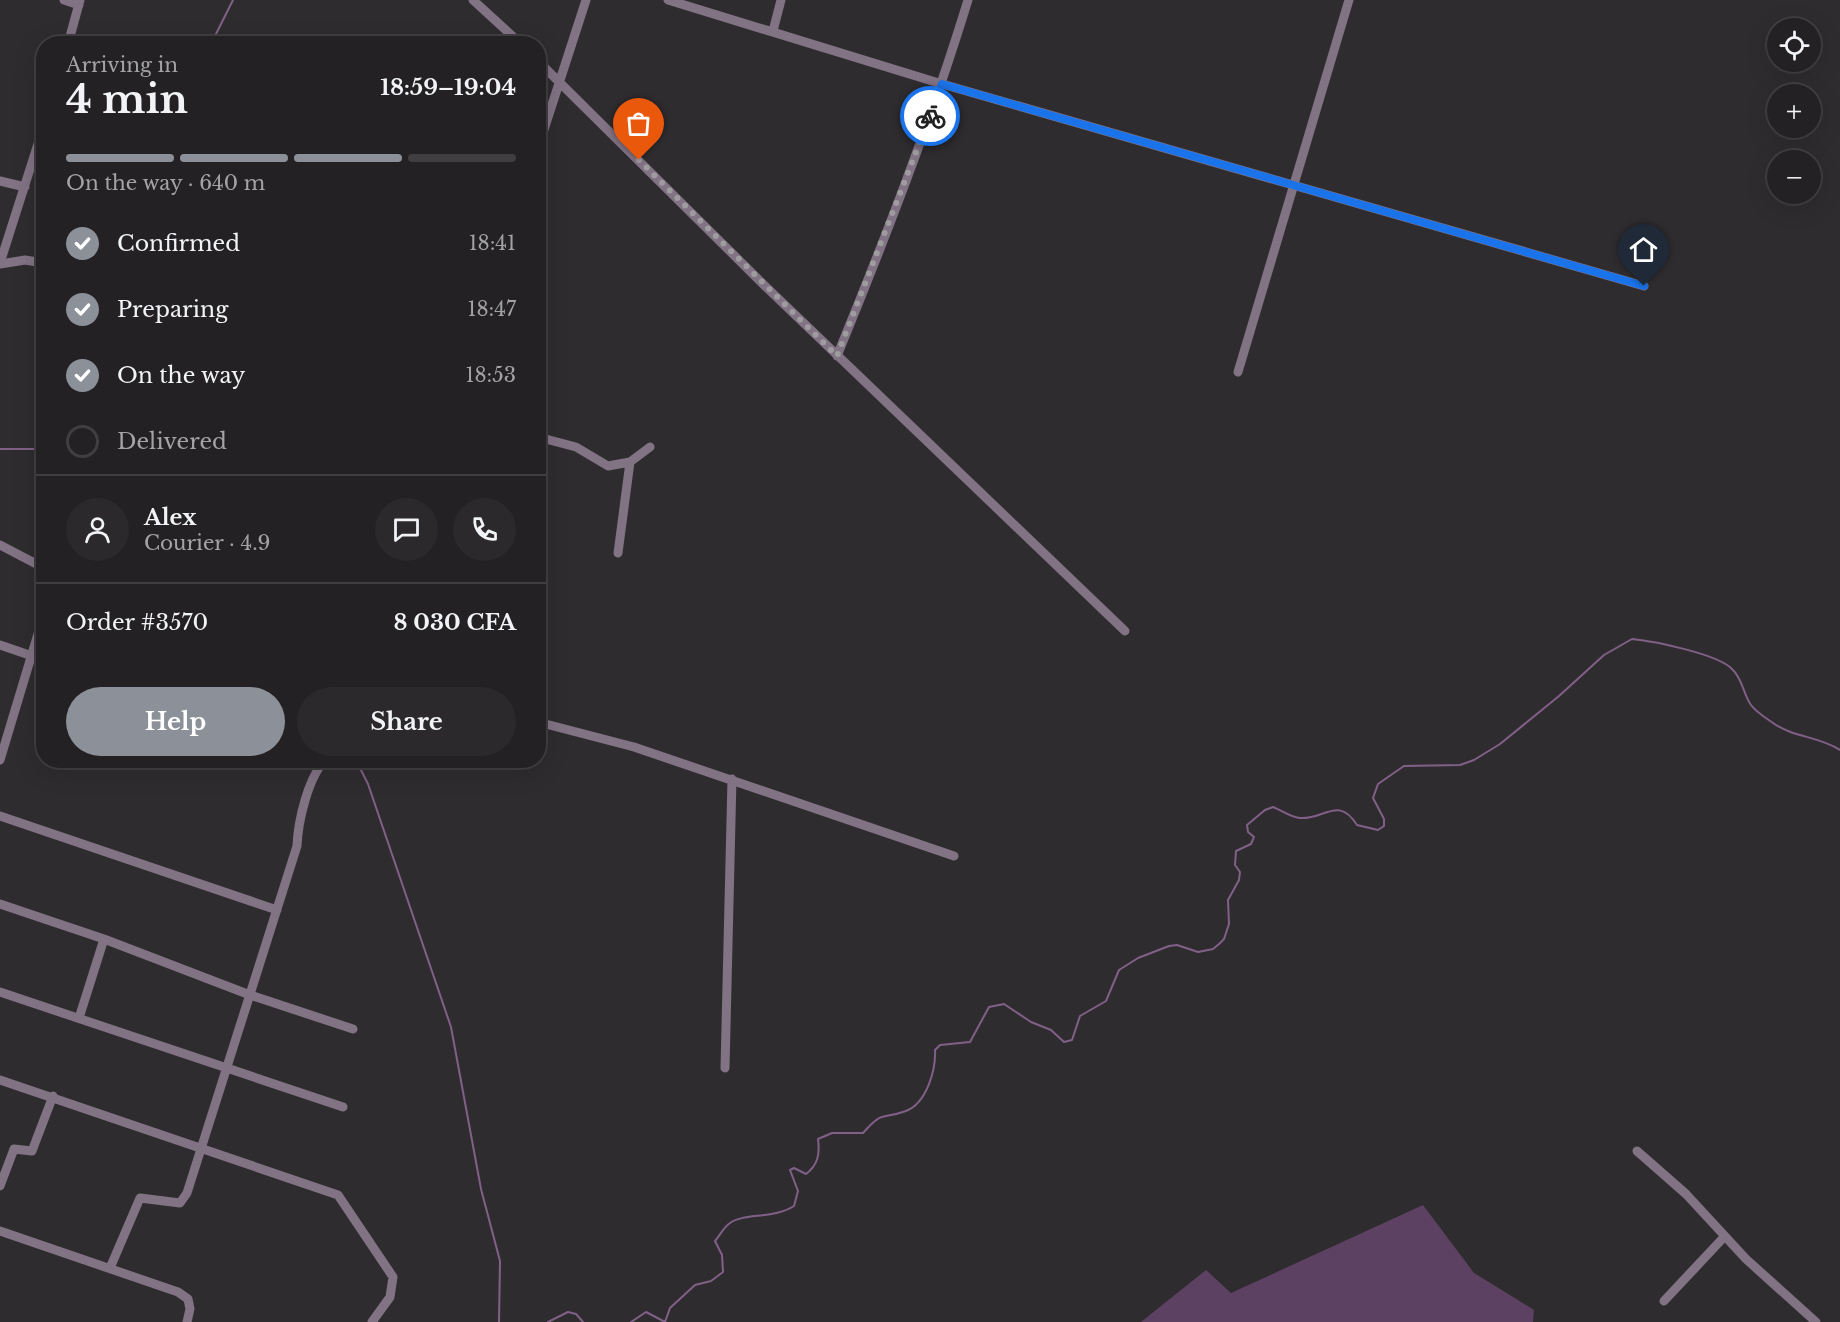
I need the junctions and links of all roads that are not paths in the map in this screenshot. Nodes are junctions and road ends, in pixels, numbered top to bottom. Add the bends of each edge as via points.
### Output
1 (64, 0) edge
2 (473, 0) edge
3 (586, 0) edge
4 (669, 0) edge
5 (781, 0) edge
6 (968, 0) edge
7 (1349, 0) edge
8 (80, 2) edge
9 (773, 31) junction
10 (70, 36) edge
11 (512, 36) edge
12 (546, 68) edge
13 (560, 81) junction
14 (942, 84) junction
15 (546, 124) edge
16 (36, 151) edge
17 (0, 181) edge
18 (1294, 186) junction
19 (25, 187) junction
20 (36, 262) edge
21 (0, 263) edge
22 (1644, 286) dead end
23 (837, 356) junction
24 (1238, 372) dead end
25 (546, 439) edge
26 (650, 447) dead end
27 (630, 462) junction
28 (0, 545) edge
29 (618, 554) dead end
30 (36, 564) edge
31 (1125, 631) dead end
32 (36, 638) edge
33 (0, 645) edge
34 (30, 656) junction
35 (36, 658) edge
36 (546, 724) edge
37 (0, 729) edge
38 (10, 732) junction
39 (0, 760) edge
40 (319, 768) edge
41 (732, 779) junction
42 (0, 816) edge
43 (954, 856) dead end
44 (0, 904) edge
45 (277, 910) junction
46 (104, 939) junction
47 (0, 992) edge
48 (250, 995) junction
49 (79, 1018) junction
50 (353, 1029) dead end
51 (227, 1068) junction
52 (725, 1068) dead end
53 (0, 1080) edge
54 (53, 1096) junction
55 (343, 1107) dead end
56 (201, 1146) junction
57 (1637, 1151) dead end
58 (0, 1186) edge
59 (0, 1231) edge
60 (1725, 1236) junction
61 (110, 1268) junction
62 (1664, 1301) dead end
63 (187, 1322) edge
64 (372, 1322) edge
65 (1816, 1322) edge

1 - 8 street
2 - 11 street
3 - 13 street
4 - 9 street
5 - 9 street
6 - 14 street
7 - 18 street
8 - 10 street
9 - 14 street
12 - 13 street
13 - 15 street
13 - 23 street
14 - 18 street
14 - 23 street
16 - 19 street
17 - 19 street
18 - 22 street
18 - 24 street
19 - 21 street
20 - 21 street
23 - 31 street
25 - 27 street via 576,447 608,466
26 - 27 street
27 - 29 street
28 - 30 street
32 - 34 street
33 - 34 street
34 - 35 street
34 - 38 street
36 - 41 street
37 - 38 street
38 - 39 street
40 - 45 street via 299,818 297,846
41 - 43 street
41 - 52 street
42 - 45 street
44 - 46 street
45 - 48 street
46 - 48 street
46 - 49 street
47 - 49 street
48 - 50 street
48 - 51 street
49 - 51 street
51 - 55 street
51 - 56 street
53 - 54 street
54 - 56 street
54 - 58 street via 32,1151 14,1149
56 - 61 street via 187,1193 180,1203 146,1197 136,1203
56 - 64 street via 342,1198 393,1277 390,1297
57 - 60 street via 1686,1194
59 - 61 street
60 - 62 street
60 - 65 street
61 - 63 street via 188,1299

